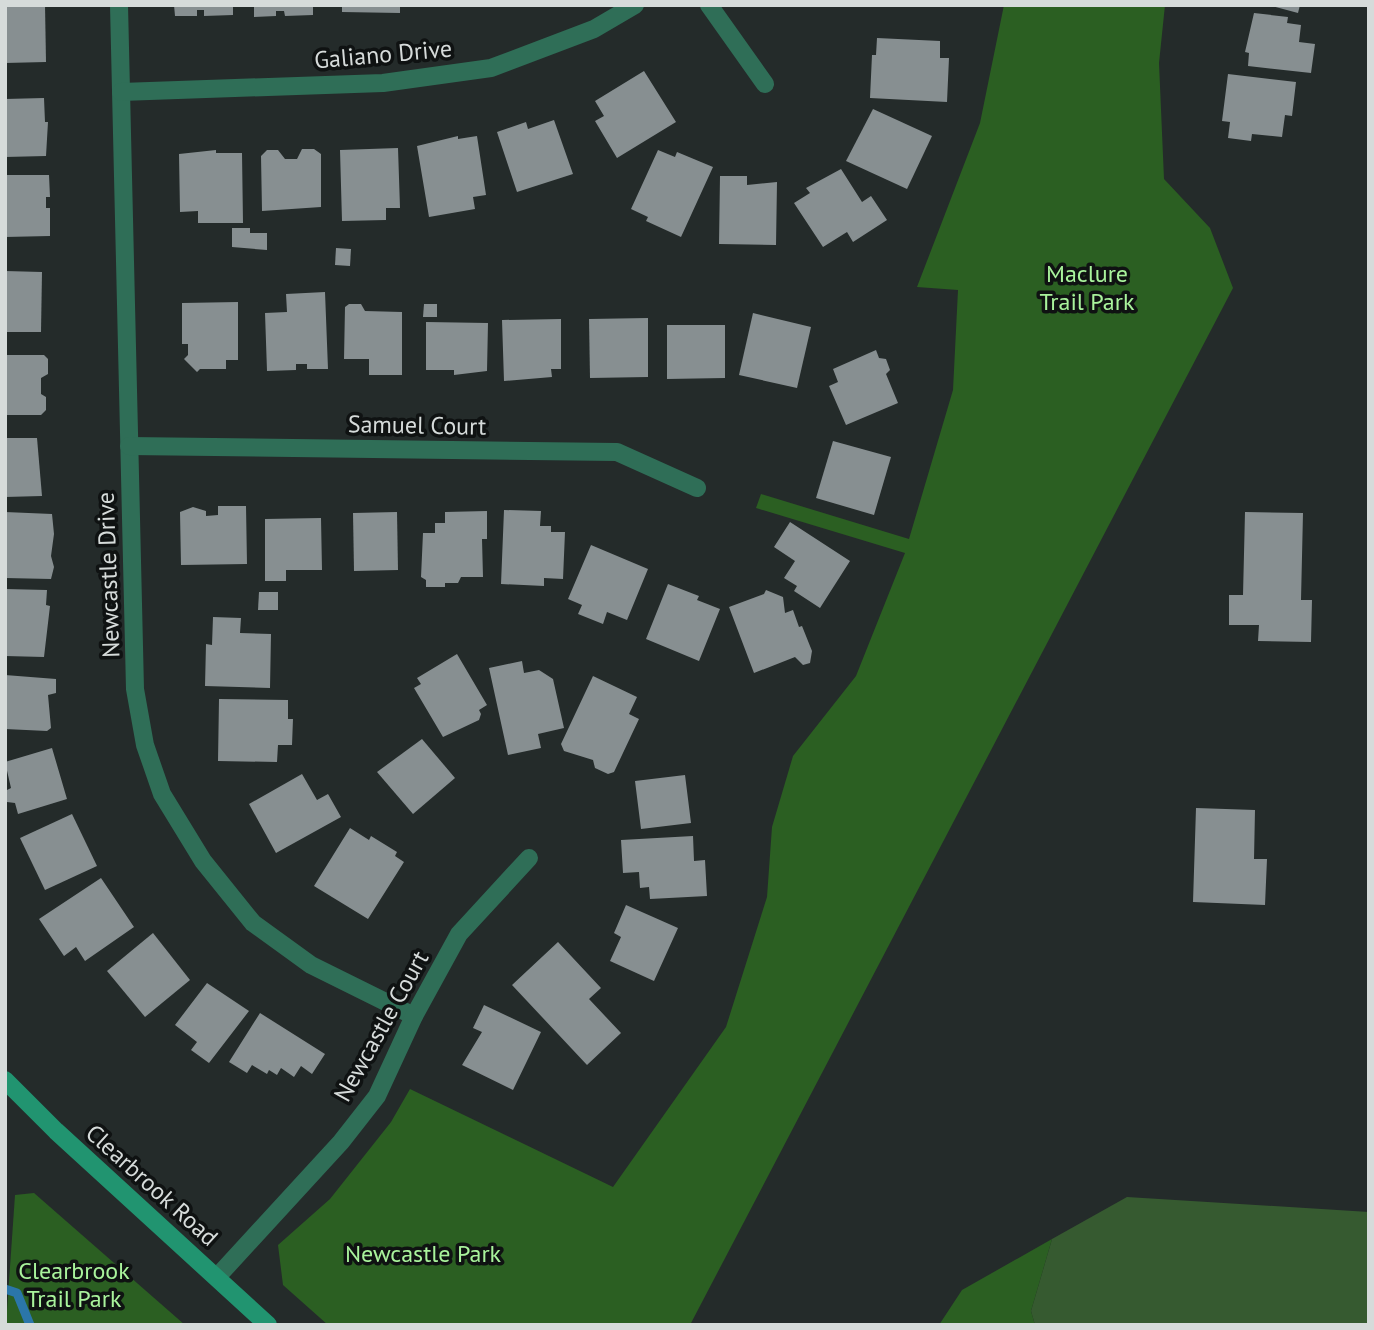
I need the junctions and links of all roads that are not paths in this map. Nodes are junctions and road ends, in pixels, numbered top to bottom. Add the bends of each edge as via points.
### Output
1 (119, 5) edge
2 (635, 5) edge
3 (709, 5) edge
4 (765, 83) dead end
5 (121, 92) junction
6 (129, 446) junction
7 (697, 488) dead end
8 (529, 858) dead end
9 (414, 1016) junction
10 (5, 1080) edge
11 (217, 1277) junction
12 (268, 1325) edge

1 - 5 street, Newcastle Drive
2 - 5 street, Galiano Drive via 594,29 491,68 383,83
3 - 4 street
5 - 6 street, Newcastle Drive
6 - 7 street, Samuel Court via 617,452
6 - 9 street, Newcastle Drive via 135,689 145,745 162,794 203,861 253,923 311,965
8 - 9 street, Newcastle Court via 459,934
9 - 11 street, Newcastle Court via 377,1096
10 - 11 main road, Clearbrook Road
11 - 12 main road, Clearbrook Road

